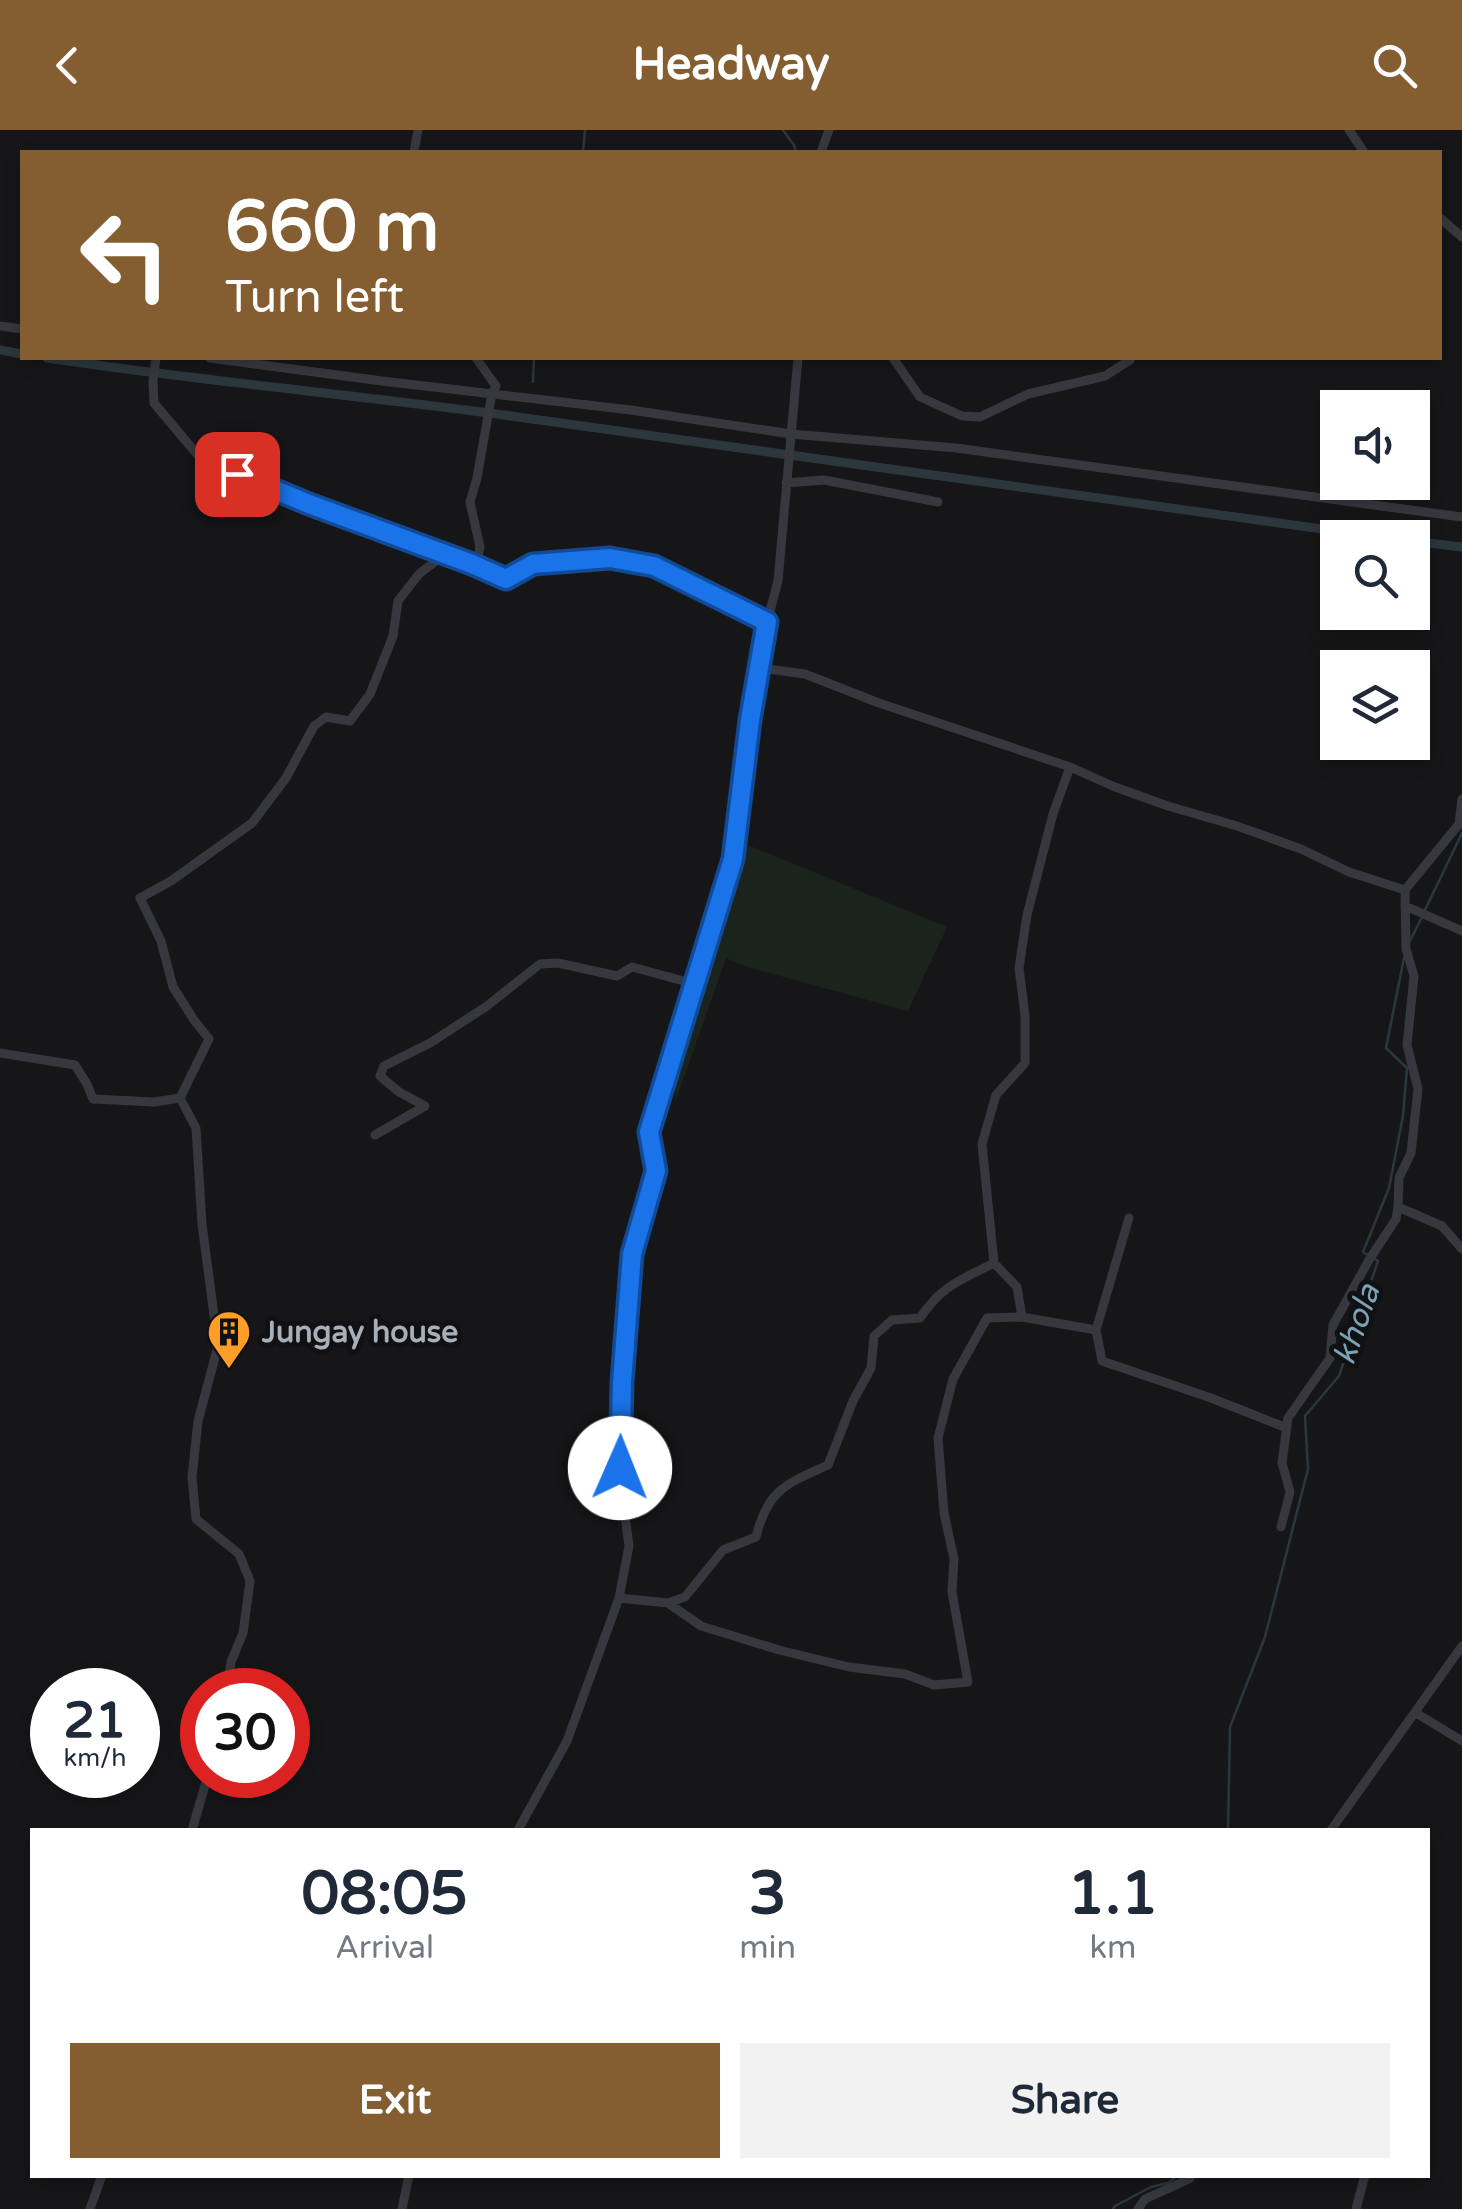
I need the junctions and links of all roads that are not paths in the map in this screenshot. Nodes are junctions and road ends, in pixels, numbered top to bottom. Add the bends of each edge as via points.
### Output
1 (1442, 220) edge
2 (1462, 237) edge
3 (156, 360) edge
4 (226, 360) edge
5 (477, 360) edge
6 (798, 360) edge
7 (894, 360) edge
8 (1130, 360) dead end
9 (492, 394) junction
10 (791, 434) junction
11 (786, 483) junction
12 (938, 502) dead end
13 (1462, 518) edge
14 (445, 554) junction
15 (472, 564) junction
16 (767, 622) junction
17 (760, 668) junction
18 (1070, 766) junction
19 (1462, 799) edge
20 (1405, 890) junction
21 (1405, 906) junction
22 (1462, 931) edge
23 (695, 984) junction
24 (0, 1053) edge
25 (180, 1098) junction
26 (375, 1134) dead end
27 (1398, 1207) junction
28 (1130, 1218) dead end
29 (1462, 1249) edge
30 (994, 1262) junction
31 (1022, 1317) junction
32 (1096, 1330) junction
33 (1286, 1428) junction
34 (1282, 1527) dead end
35 (619, 1598) junction
36 (668, 1604) junction
37 (1462, 1646) edge
38 (230, 1668) edge
39 (1416, 1713) junction
40 (1462, 1742) edge
41 (201, 1798) edge
42 (193, 1828) edge
43 (519, 1828) edge
44 (1332, 1828) edge
45 (101, 2178) edge
46 (408, 2178) edge
47 (1190, 2178) edge
48 (1364, 2178) edge
49 (90, 2209) edge
50 (402, 2209) edge
51 (1138, 2209) edge
52 (1356, 2209) edge

1 - 2 street
3 - 14 street via 154,403 201,459
4 - 9 street
5 - 9 street via 496,386
6 - 10 street
7 - 8 street via 920,397 980,417 1028,394 1105,376
9 - 10 street
9 - 15 street via 470,502 480,547
10 - 11 street
10 - 13 street via 956,448
11 - 12 street via 824,480
11 - 16 street via 778,581
14 - 15 street
14 - 25 street via 398,602 370,694 350,721 326,717 314,726 252,824 140,898 173,987 209,1039
15 - 16 street via 506,579 533,564 610,558 654,566
16 - 17 street
17 - 18 street via 804,674
17 - 23 street via 733,859
18 - 20 street
18 - 30 street via 1027,915 1019,968 1025,1063 996,1095 982,1144
19 - 20 street via 1459,824
20 - 21 street
21 - 22 street
21 - 27 street via 1414,976 1407,1045 1418,1090
23 - 26 street via 632,967 616,976 540,964 430,1044 384,1066 380,1076 425,1106
23 - 35 street via 649,1132 656,1171 632,1254 620,1468 630,1546
24 - 25 street via 75,1066 93,1099
25 - 38 street via 196,1128 218,1346 198,1421 196,1519 238,1554 250,1580 244,1633
27 - 29 street via 1442,1226
27 - 33 street via 1333,1325 1330,1358
28 - 32 street
30 - 31 street via 1017,1287
30 - 36 street via 933,1298 920,1318 892,1320 874,1336 872,1368 828,1465 789,1482 767,1504 756,1537 723,1550 685,1597
31 - 32 street
31 - 36 street via 987,1318 954,1380 938,1438 968,1682 934,1685 779,1650 701,1626
32 - 33 street via 1102,1361
33 - 34 street via 1282,1463 1290,1492
35 - 36 street
35 - 43 street via 567,1741
37 - 39 street
39 - 40 street
39 - 44 street
41 - 42 street
45 - 49 street
46 - 50 street
47 - 51 street
48 - 52 street

